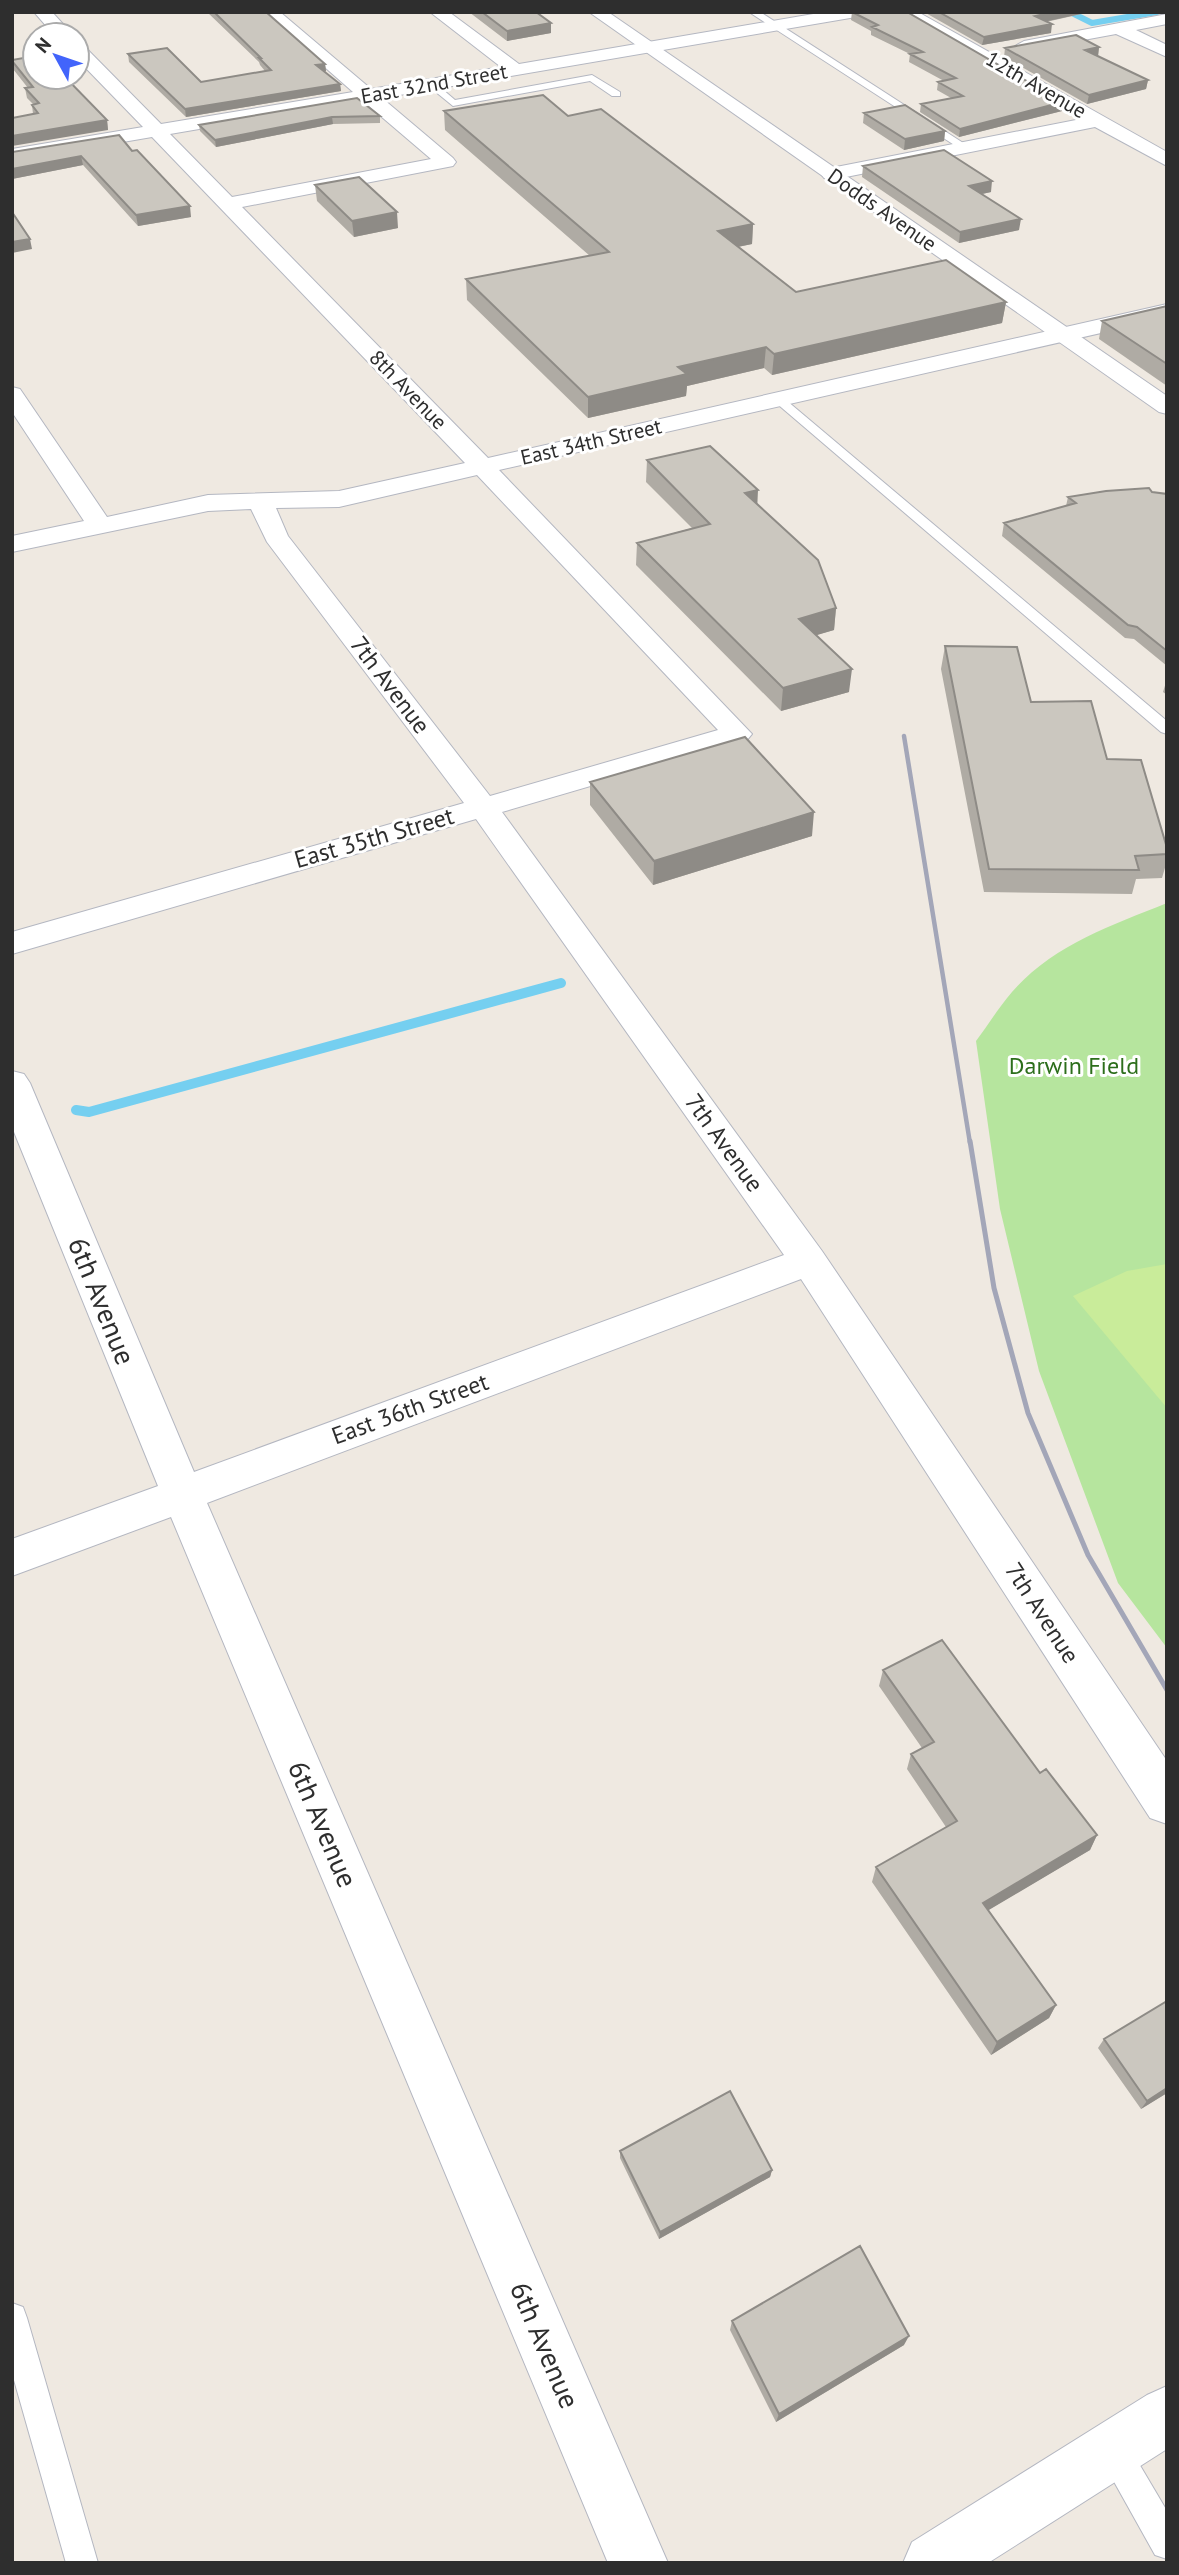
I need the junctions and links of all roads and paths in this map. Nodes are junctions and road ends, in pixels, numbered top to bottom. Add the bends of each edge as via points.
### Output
1 (270, 12) edge
2 (438, 12) edge
3 (597, 12) edge
4 (753, 12) edge
5 (856, 12) edge
6 (905, 12) edge
7 (1167, 19) edge
8 (775, 26) junction
9 (1121, 29) junction
10 (650, 48) junction
11 (1167, 52) edge
12 (981, 54) junction
13 (91, 63) edge
14 (516, 70) junction
15 (373, 73) dead end
16 (431, 84) junction
17 (393, 90) junction
18 (616, 94) dead end
19 (369, 95) junction
20 (1099, 121) junction
21 (157, 131) junction
22 (965, 148) junction
23 (12, 155) edge
24 (1167, 160) edge
25 (831, 174) junction
26 (226, 204) junction
27 (1167, 311) edge
28 (1063, 336) junction
29 (12, 394) edge
30 (780, 399) junction
31 (1167, 407) edge
32 (484, 467) junction
33 (260, 501) junction
34 (99, 524) junction
35 (12, 544) edge
36 (1167, 729) edge
37 (737, 734) joint
38 (483, 807) junction
39 (12, 943) edge
40 (12, 1083) edge
41 (809, 1261) junction
42 (182, 1494) junction
43 (12, 1558) edge
44 (1167, 1802) edge
45 (12, 2318) edge
46 (1167, 2415) edge
47 (1113, 2449) junction
48 (1167, 2543) edge
49 (82, 2563) edge
50 (638, 2563) edge
51 (933, 2563) edge

1 - 19 street
2 - 14 street
3 - 10 street, Dodds Avenue
4 - 8 lane
5 - 8 street, East 32nd Street
6 - 12 street, 12th Avenue
7 - 9 street
8 - 10 street, East 32nd Street
8 - 22 lane
9 - 11 street
9 - 12 street
10 - 14 street, East 32nd Street
10 - 25 street, Dodds Avenue
12 - 20 street, 12th Avenue
13 - 21 street, 8th Avenue
14 - 16 street, East 32nd Street
15 - 17 street
16 - 17 street, East 32nd Street
16 - 18 lane via 453,103 592,78
17 - 19 street, East 32nd Street
19 - 21 street, East 32nd Street
19 - 26 street via 446,162
20 - 22 street
20 - 24 street, 12th Avenue
21 - 23 street, East 32nd Street
21 - 26 street, 8th Avenue
22 - 25 street
25 - 28 street, Dodds Avenue
26 - 32 street, 8th Avenue
27 - 28 street, East 34th Street
28 - 30 street, East 34th Street
28 - 31 street, Dodds Avenue
29 - 34 street
30 - 32 street, East 34th Street
30 - 36 lane
32 - 33 street, East 34th Street via 339,499
32 - 37 street, 8th Avenue
33 - 34 street, East 34th Street via 208,503
33 - 38 street, 7th Avenue via 276,537
34 - 35 street, East 34th Street
37 - 38 street, East 35th Street
38 - 39 street, East 35th Street
38 - 41 street, 7th Avenue
40 - 42 street, 6th Avenue
41 - 42 street, East 36th Street
41 - 44 street, 7th Avenue
42 - 43 street, East 36th Street
42 - 50 street, 6th Avenue
45 - 49 lane
46 - 47 street
47 - 48 lane
47 - 51 street

